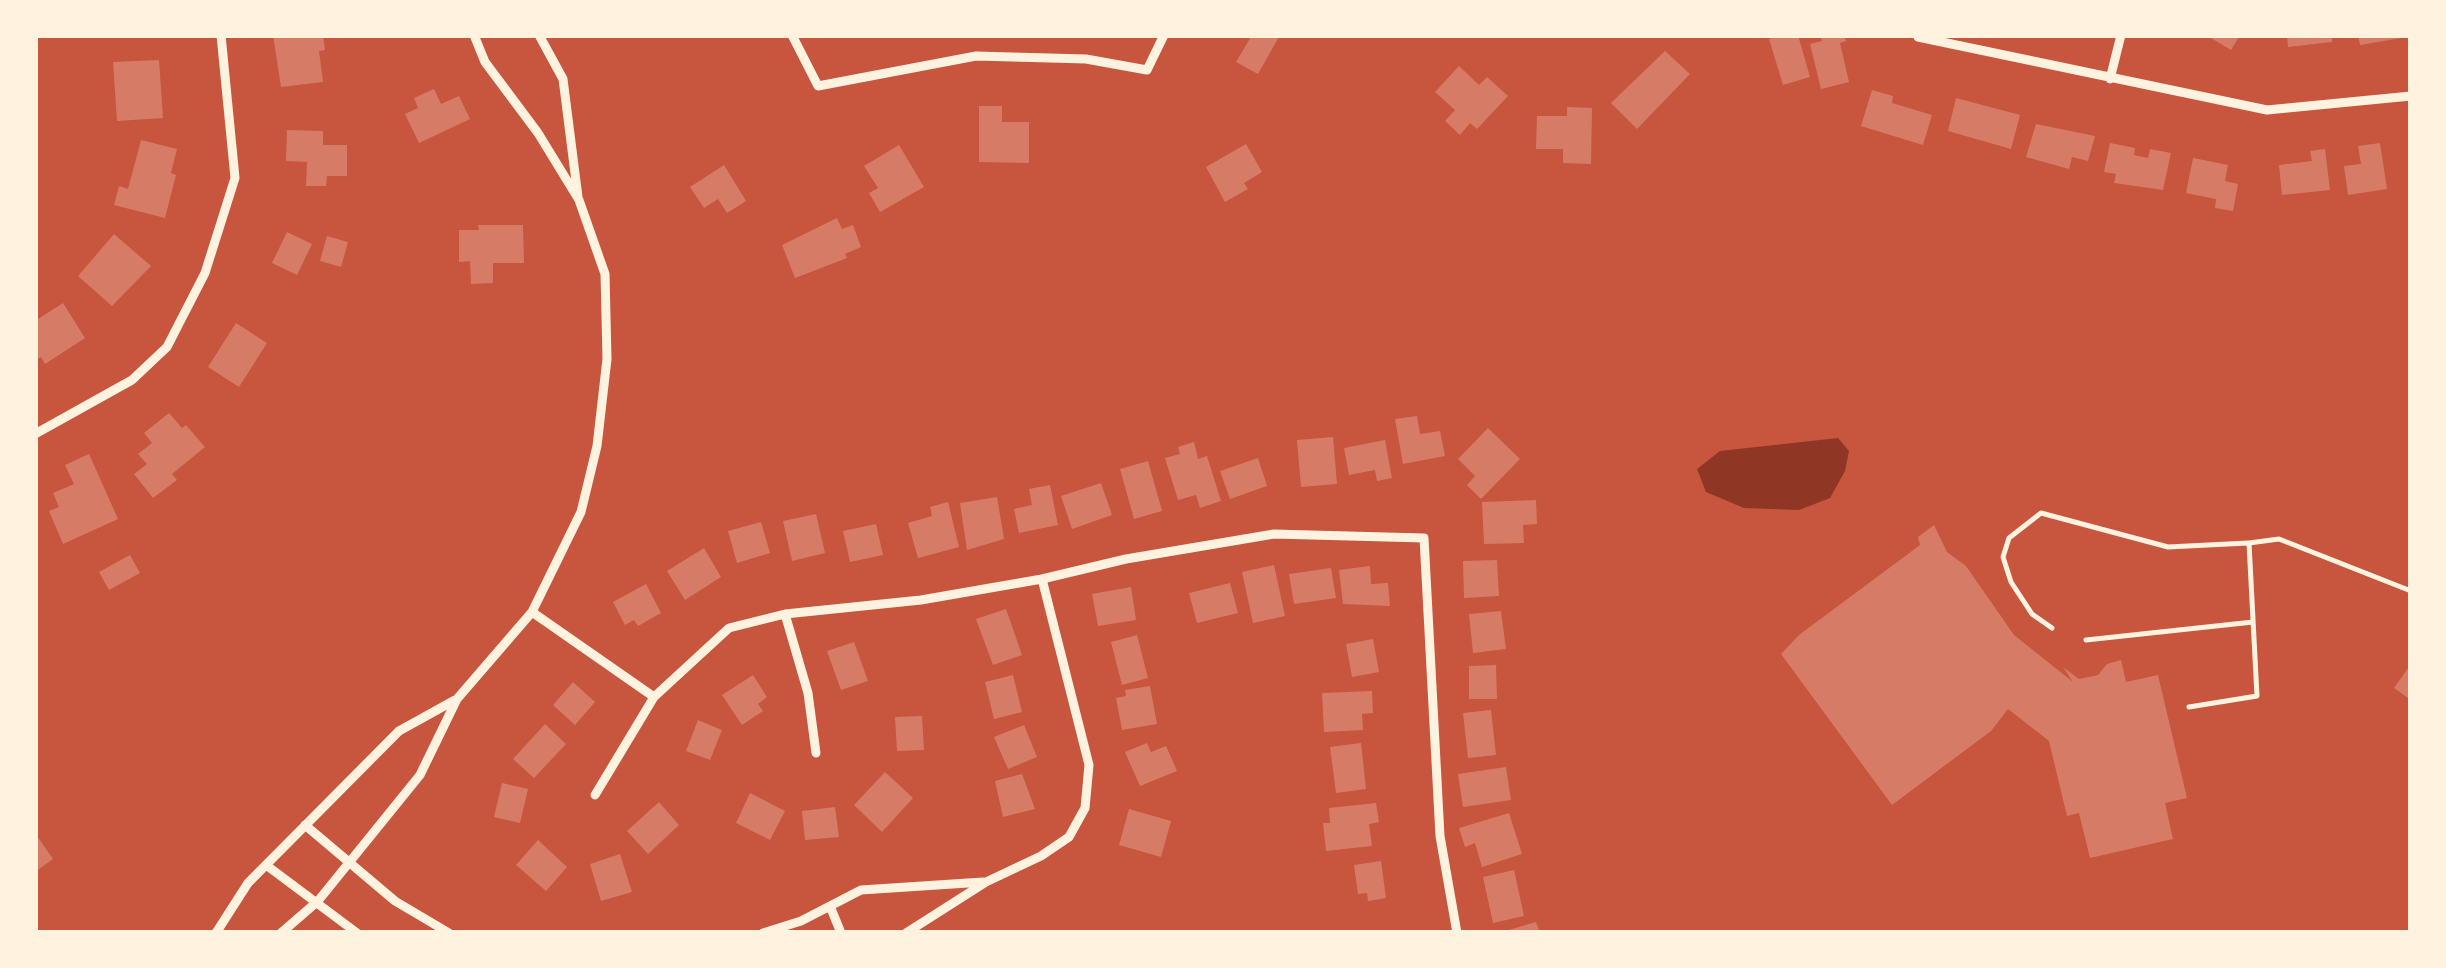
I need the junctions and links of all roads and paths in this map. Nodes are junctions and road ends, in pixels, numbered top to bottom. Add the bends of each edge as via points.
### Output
1 (221, 35) edge
2 (474, 35) edge
3 (539, 35) edge
4 (792, 35) edge
5 (1164, 35) edge
6 (2120, 35) edge
7 (1918, 37) edge
8 (2110, 80) junction
9 (2411, 96) edge
10 (578, 200) junction
11 (35, 434) edge
12 (2248, 543) junction
13 (1042, 580) junction
14 (2411, 592) edge
15 (532, 612) junction
16 (785, 614) junction
17 (2253, 622) junction
18 (2052, 628) dead end
19 (2086, 640) dead end
20 (654, 698) junction
21 (457, 699) junction
22 (2190, 707) dead end
23 (816, 753) dead end
24 (595, 795) dead end
25 (305, 825) junction
26 (348, 864) junction
27 (266, 865) junction
28 (986, 882) junction
29 (318, 900) junction
30 (830, 906) junction
31 (790, 929) edge
32 (216, 933) edge
33 (281, 933) edge
34 (357, 933) edge
35 (449, 933) edge
36 (763, 933) edge
37 (841, 933) edge
38 (906, 933) edge
39 (1458, 933) edge

1 - 11 street via 235,178 205,272 167,347 118,389
2 - 10 street via 485,62
3 - 10 street via 563,79
4 - 5 street via 818,86 976,56 1086,59 1147,70
6 - 8 street
7 - 8 street
8 - 9 street via 2267,110
10 - 15 street via 605,274 598,446 580,512
12 - 14 lane via 2279,539
12 - 17 lane
12 - 18 lane via 2168,547 2041,513 2022,523 2003,556 2032,614
13 - 16 street
13 - 28 street via 1089,765 1084,808 1070,837
13 - 39 street via 1274,534 1424,538 1440,836
15 - 20 street
15 - 21 street
16 - 20 street via 729,628
16 - 23 street via 808,693
17 - 19 lane
17 - 22 lane via 2257,696
20 - 24 street
21 - 25 street via 399,731
21 - 26 street via 420,775
25 - 26 street
25 - 27 street
26 - 29 street
26 - 35 street
27 - 29 street
27 - 32 street
28 - 30 street via 861,890
28 - 38 street
29 - 33 street
29 - 34 street
30 - 31 street
30 - 37 street
31 - 36 street

